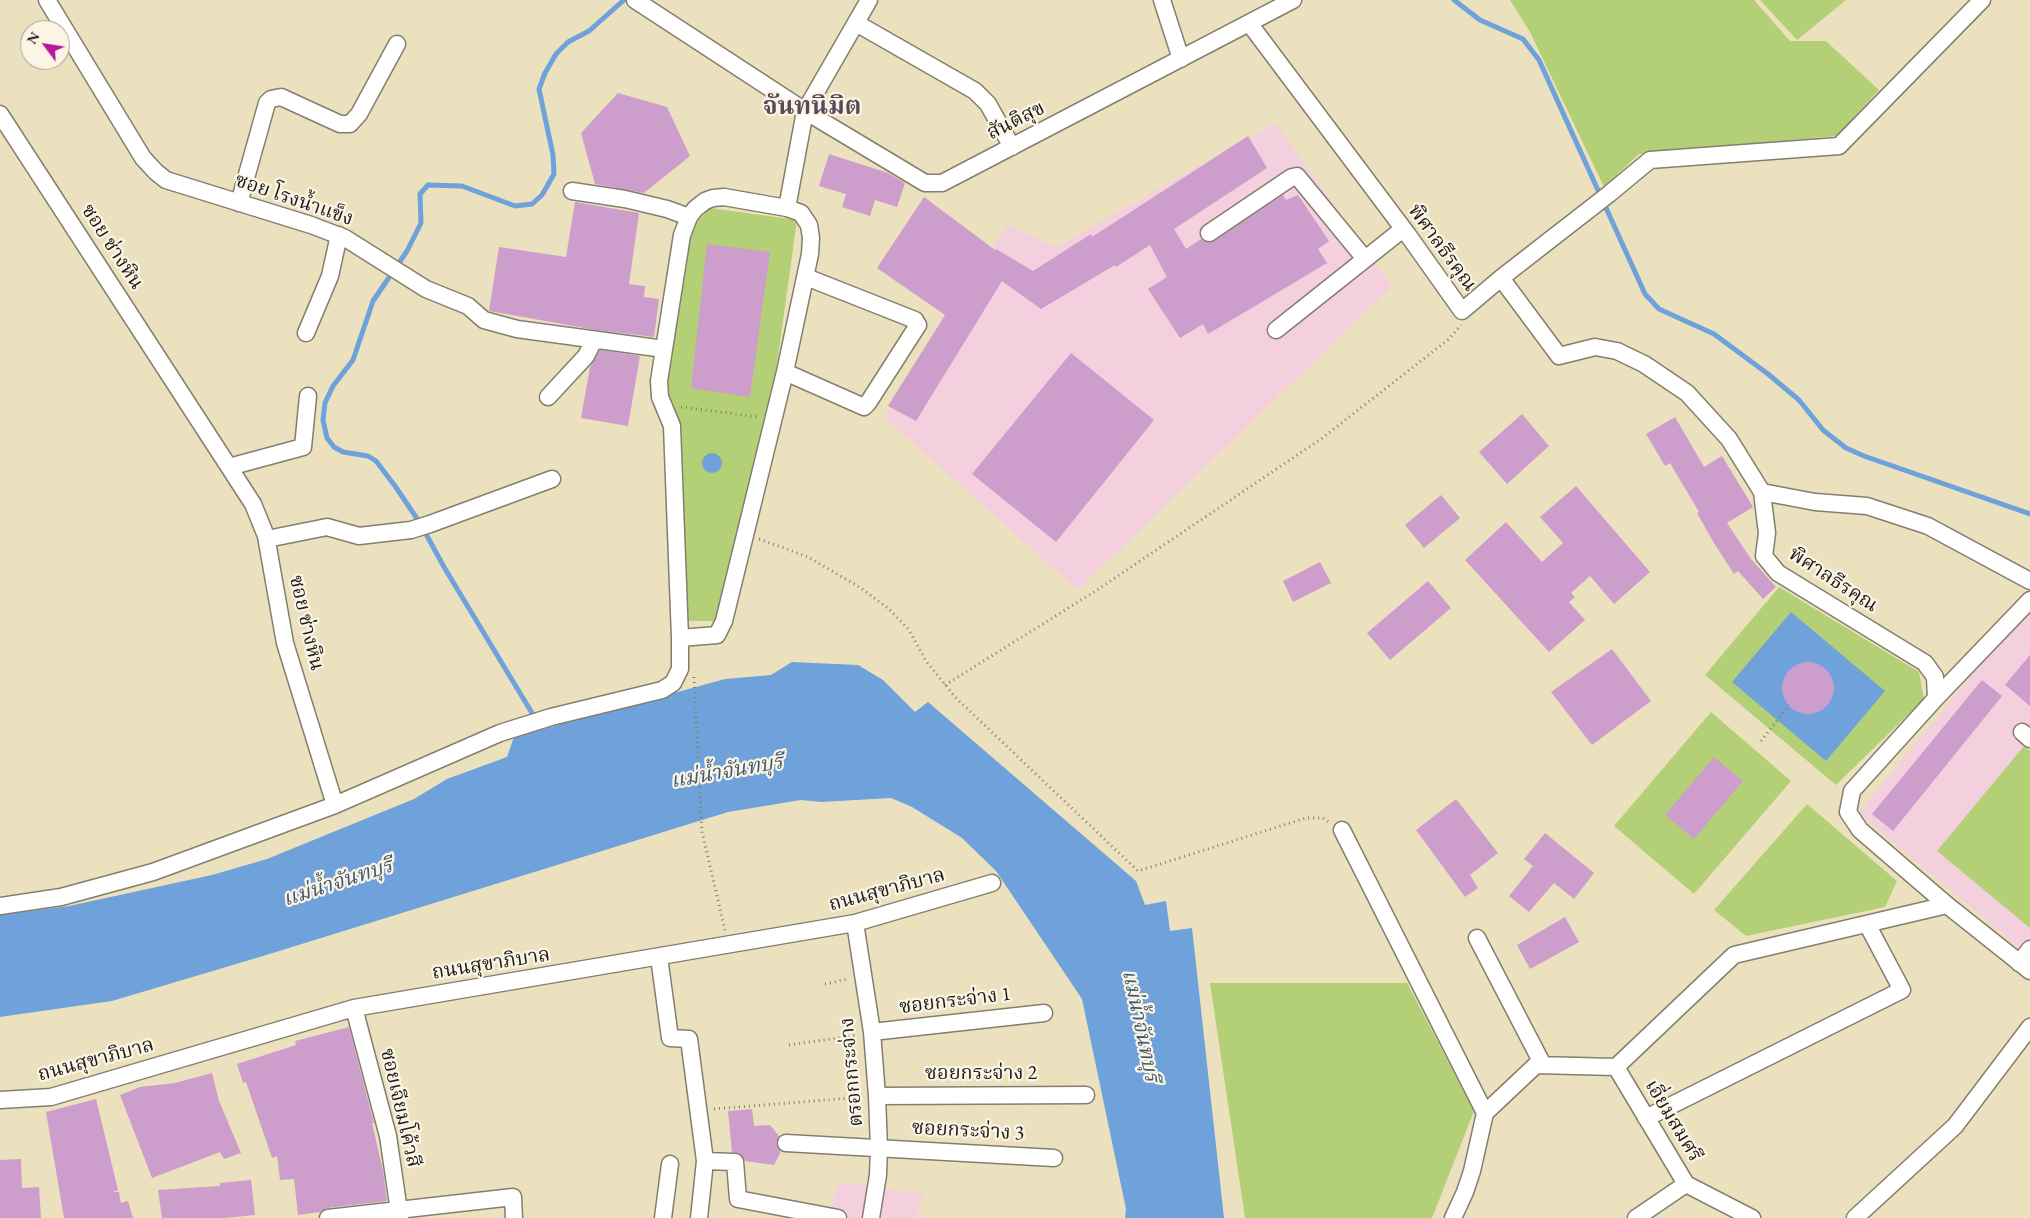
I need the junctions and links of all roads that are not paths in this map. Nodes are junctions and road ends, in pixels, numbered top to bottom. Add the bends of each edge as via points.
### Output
1 (869, 0) edge
2 (1162, 0) edge
3 (1293, 0) edge
4 (1982, 0) edge
5 (52, 2) edge
6 (640, 3) edge
7 (856, 23) junction
8 (1249, 23) junction
9 (397, 44) dead end
10 (1182, 59) junction
11 (805, 111) junction
12 (0, 114) edge
13 (1012, 147) junction
14 (572, 191) dead end
15 (239, 203) junction
16 (787, 208) junction
17 (689, 217) junction
18 (1403, 229) junction
19 (1209, 233) dead end
20 (339, 235) junction
21 (1365, 260) junction
22 (806, 277) junction
23 (1501, 278) junction
24 (1276, 330) dead end
25 (306, 333) dead end
26 (594, 340) junction
27 (664, 349) junction
28 (785, 372) junction
29 (308, 396) dead end
30 (548, 397) dead end
31 (229, 467) junction
32 (552, 479) dead end
33 (1762, 492) junction
34 (267, 539) junction
35 (2030, 581) edge
36 (2030, 600) edge
37 (680, 638) junction
38 (1936, 698) junction
39 (335, 805) junction
40 (1342, 830) road end
41 (992, 882) dead end
42 (1947, 905) junction
43 (0, 906) edge
44 (855, 923) junction
45 (1867, 924) junction
46 (1477, 938) dead end
47 (2030, 950) edge
48 (660, 957) junction
49 (2025, 967) edge
50 (354, 1008) junction
51 (1044, 1012) dead end
52 (2030, 1027) edge
53 (872, 1032) junction
54 (1543, 1065) junction
55 (1616, 1067) junction
56 (1086, 1095) dead end
57 (877, 1096) junction
58 (0, 1100) edge
59 (1485, 1113) junction
60 (1646, 1118) junction
61 (786, 1143) dead end
62 (879, 1148) junction
63 (1054, 1158) dead end
64 (705, 1161) junction
65 (670, 1164) dead end
66 (1686, 1184) junction
67 (400, 1214) edge
68 (668, 1217) edge
69 (328, 1218) edge
70 (514, 1218) edge
71 (699, 1218) edge
72 (838, 1218) edge
73 (872, 1218) edge
74 (1453, 1218) edge
75 (1636, 1218) edge
76 (1752, 1218) edge
77 (1855, 1218) edge

1 - 7 street
2 - 10 street
3 - 8 street, สันติสุข
4 - 23 street via 1839,146 1650,160
5 - 15 street, ซอย โรงน้ำแข็ง via 143,158 156,172 176,184
6 - 11 street, สันติสุข
7 - 11 street
7 - 13 street via 975,92 988,104
8 - 10 street, สันติสุข
8 - 18 street, พิศาลธีรคุณ
9 - 15 street via 359,114 350,124 340,124 281,97 271,99 265,108
10 - 13 street, สันติสุข
11 - 13 street, สันติสุข via 925,183 942,183
11 - 16 street
12 - 31 street, ซอย ช่างหิน
14 - 17 street via 625,199
15 - 20 street, ซอย โรงน้ำแข็ง
16 - 17 street via 713,198 705,201
16 - 22 street via 801,213 810,225 812,238
17 - 27 street via 682,235
18 - 21 street
18 - 23 street, พิศาลธีรคุณ via 1462,315
19 - 21 street via 1297,176
20 - 25 street via 330,276
20 - 26 street, ซอย โรงน้ำแข็ง via 426,289 460,302 484,320 517,329
21 - 24 street
22 - 28 street
22 - 28 street via 915,320 918,325 864,407
23 - 33 street, พิศาลธีรคุณ via 1559,356 1595,347 1618,351 1687,393 1729,439
26 - 27 street, ซอย โรงน้ำแข็ง
26 - 30 street via 586,356
27 - 37 street via 659,392 672,426
28 - 37 street via 721,629 713,636
29 - 31 street via 303,447
31 - 34 street, ซอย ช่างหิน via 253,504
32 - 34 street via 411,530 359,536 327,527
33 - 35 street via 1815,502 1867,506 1928,526
33 - 38 street, พิศาลธีรคุณ via 1767,533 1764,556 1778,573 1925,663 1935,677
34 - 39 street, ซอย ช่างหิน via 285,643
36 - 38 street
37 - 39 street via 680,669 678,677 668,687 500,733
38 - 42 street via 1852,791 1848,812 1860,830
39 - 43 street via 153,872 61,897
40 - 59 street
41 - 44 street, ถนนสุขาภิบาล
42 - 45 street
42 - 49 street
44 - 48 street, ถนนสุขาภิบาล
44 - 53 street, ตรอกกระจ่าง
45 - 55 street via 1734,955
45 - 60 street via 1902,990
46 - 54 street
47 - 49 street
48 - 50 street, ถนนสุขาภิบาล
48 - 64 street via 670,1038 689,1039
50 - 58 street, ถนนสุขาภิบาล via 51,1097
50 - 67 street, ซอยเจียมโค้วสี via 388,1136
51 - 53 street, ซอยกระจ่าง 1
52 - 77 street via 1954,1126
53 - 57 street, ตรอกกระจ่าง
54 - 55 street
54 - 59 street via 1536,1065
55 - 60 street, เอี่ยมสมศรี
56 - 57 street, ซอยกระจ่าง 2
57 - 62 street, ตรอกกระจ่าง
59 - 74 street via 1472,1171
60 - 66 street, เอี่ยมสมศรี
61 - 62 street, ซอยกระจ่าง 3
62 - 63 street, ซอยกระจ่าง 3
62 - 73 street, ตรอกกระจ่าง
64 - 71 street
64 - 72 street via 735,1162 738,1199
65 - 68 street
66 - 75 street
66 - 76 street, เอี่ยมสมศรี
67 - 69 street
67 - 70 street via 513,1197

